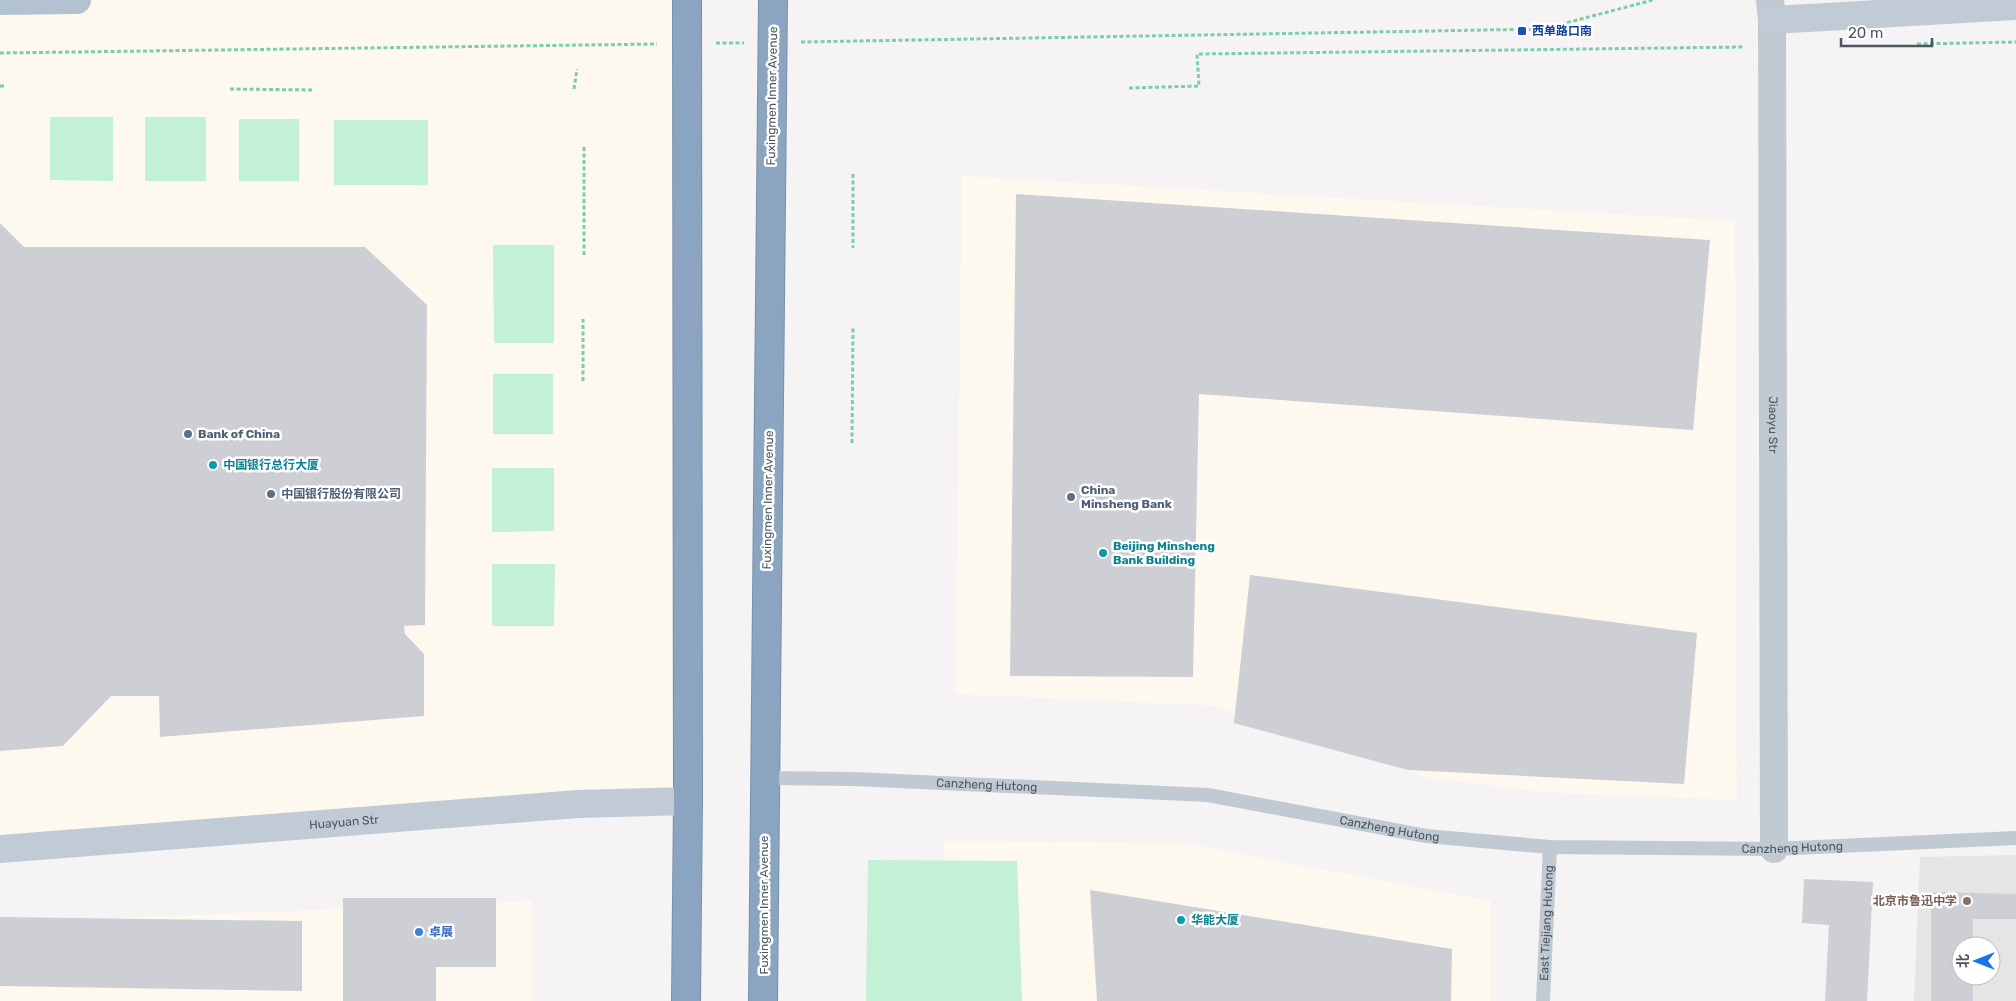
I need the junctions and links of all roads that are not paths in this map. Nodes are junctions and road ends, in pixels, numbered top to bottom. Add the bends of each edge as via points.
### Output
1 (77, 0) edge
2 (687, 0) edge
3 (773, 0) edge
4 (0, 1) edge
5 (2016, 6) edge
6 (1771, 10) edge
7 (765, 778) junction
8 (688, 801) junction
9 (2016, 838) edge
10 (1550, 847) junction
11 (0, 849) edge
12 (1774, 849) junction
13 (686, 1001) edge
14 (763, 1001) edge
15 (1544, 1001) edge

1 - 4 main road
2 - 8 highway
3 - 7 highway, Fuxingmen Inner Avenue
5 - 6 street
6 - 12 street, Jiaoyu Str
7 - 10 lane, Canzheng Hutong via 1208,795 1426,836
7 - 14 highway, Fuxingmen Inner Avenue
8 - 11 street, Huayuan Str via 578,804
8 - 13 highway
9 - 12 lane, Canzheng Hutong
10 - 12 lane, Canzheng Hutong
10 - 15 lane, East Tiejiang Hutong

